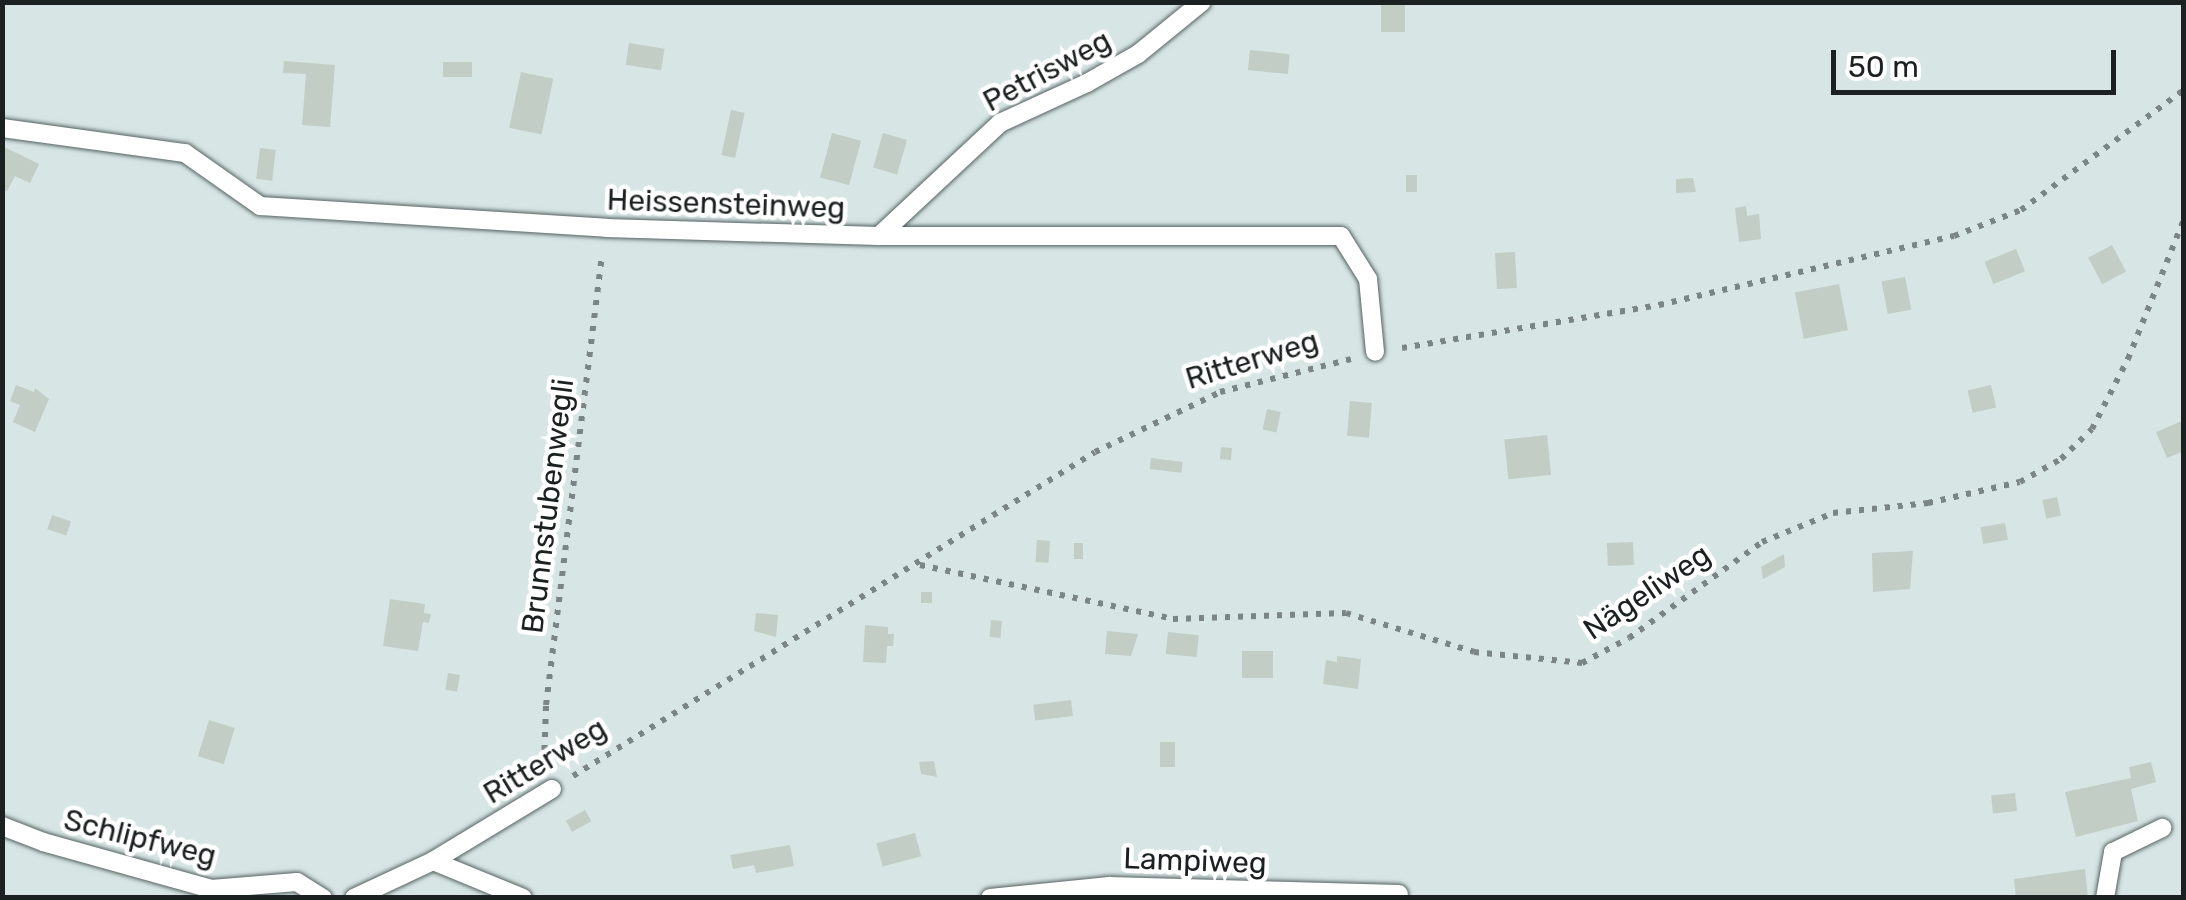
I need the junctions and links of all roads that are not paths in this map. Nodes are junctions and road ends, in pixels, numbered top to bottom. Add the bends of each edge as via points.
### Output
1 (1202, 2) edge
2 (2, 128) edge
3 (880, 236) junction
4 (1375, 352) road end
5 (552, 788) road end
6 (2, 826) edge
7 (2162, 828) dead end
8 (432, 861) junction
9 (1399, 894) dead end
10 (322, 898) edge
11 (354, 898) edge
12 (523, 898) edge
13 (990, 898) edge
14 (2104, 898) edge

1 - 3 lane, Petrisweg via 1138,54 1000,122
2 - 3 lane, Heissensteinweg via 185,153 260,206 606,228
3 - 4 lane, Heissensteinweg via 1341,236 1368,279
5 - 8 lane, Ritterweg
6 - 10 lane, Schlipfweg via 211,888 296,882
7 - 14 lane via 2112,852
8 - 11 lane, Ritterweg
8 - 12 lane
9 - 13 lane, Lampiweg via 1109,886

